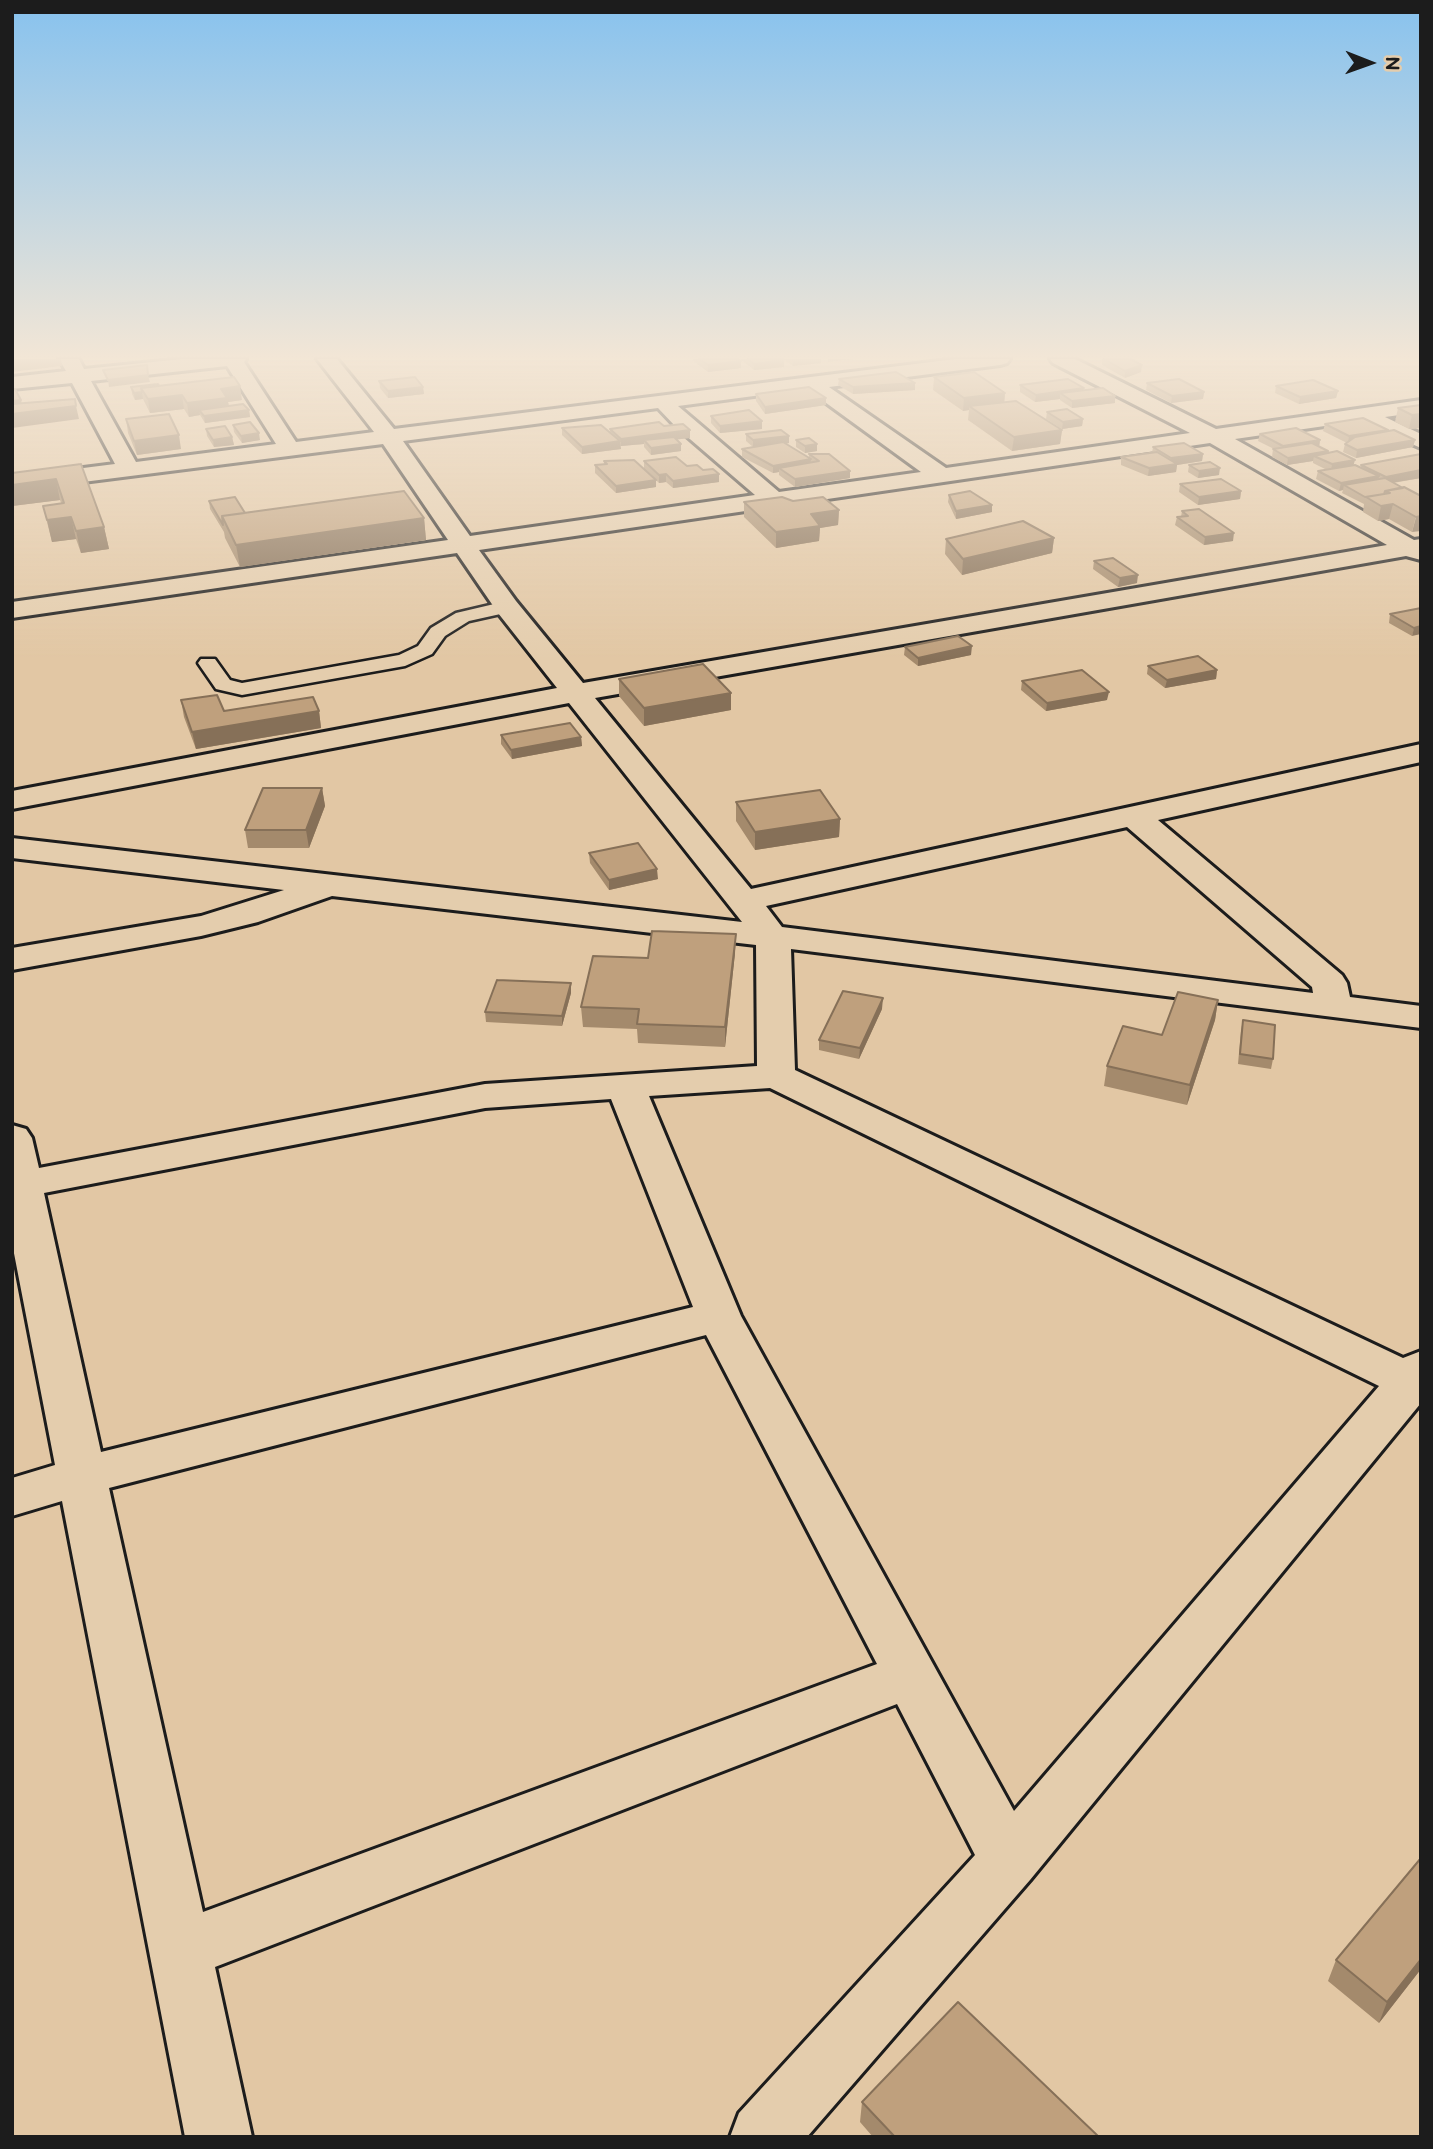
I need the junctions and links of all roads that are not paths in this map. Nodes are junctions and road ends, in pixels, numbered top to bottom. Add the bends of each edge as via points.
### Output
1 (122, 459) edge
2 (215, 459) edge
3 (404, 459) edge
4 (726, 459) edge
5 (918, 459) edge
6 (1055, 459) edge
7 (1255, 459) edge
8 (128, 470) junction
9 (942, 476) junction
10 (12, 484) edge
11 (774, 500) junction
12 (464, 545) junction
13 (1417, 549) edge
14 (507, 607) junction
15 (12, 610) edge
16 (208, 663) dead end
17 (575, 693) junction
18 (1421, 753) edge
19 (12, 800) edge
20 (1134, 816) junction
21 (13, 851) edge
22 (329, 886) junction
23 (744, 901) junction
24 (773, 938) junction
25 (12, 959) edge
26 (1334, 1007) junction
27 (1421, 1017) edge
28 (776, 1076) junction
29 (625, 1086) junction
30 (15, 1169) edge
31 (719, 1317) junction
32 (1417, 1378) edge
33 (82, 1476) junction
34 (12, 1497) edge
35 (911, 1675) junction
36 (1009, 1860) junction
37 (181, 1950) junction
38 (219, 2137) edge
39 (763, 2137) edge

1 - 8 street
2 - 8 street
3 - 12 street
4 - 11 street
5 - 9 street
6 - 9 street
7 - 13 street
8 - 10 street
9 - 11 street
11 - 12 street
12 - 14 street
12 - 15 street
13 - 17 street
14 - 16 lane via 463,617 438,632 425,650 405,660 290,682 242,689 223,685
14 - 17 street
17 - 19 street
17 - 23 street
18 - 20 street
20 - 23 street
20 - 26 street via 1329,983
21 - 22 street
22 - 24 street
22 - 25 street via 201,926
23 - 24 street
24 - 26 street
24 - 28 street
26 - 27 street
28 - 29 street
28 - 32 street
29 - 30 street via 485,1096
29 - 31 street
30 - 33 street
31 - 33 street
31 - 35 street
32 - 36 street
33 - 34 street
33 - 37 street
35 - 36 street
35 - 37 street
36 - 39 street
37 - 38 street

